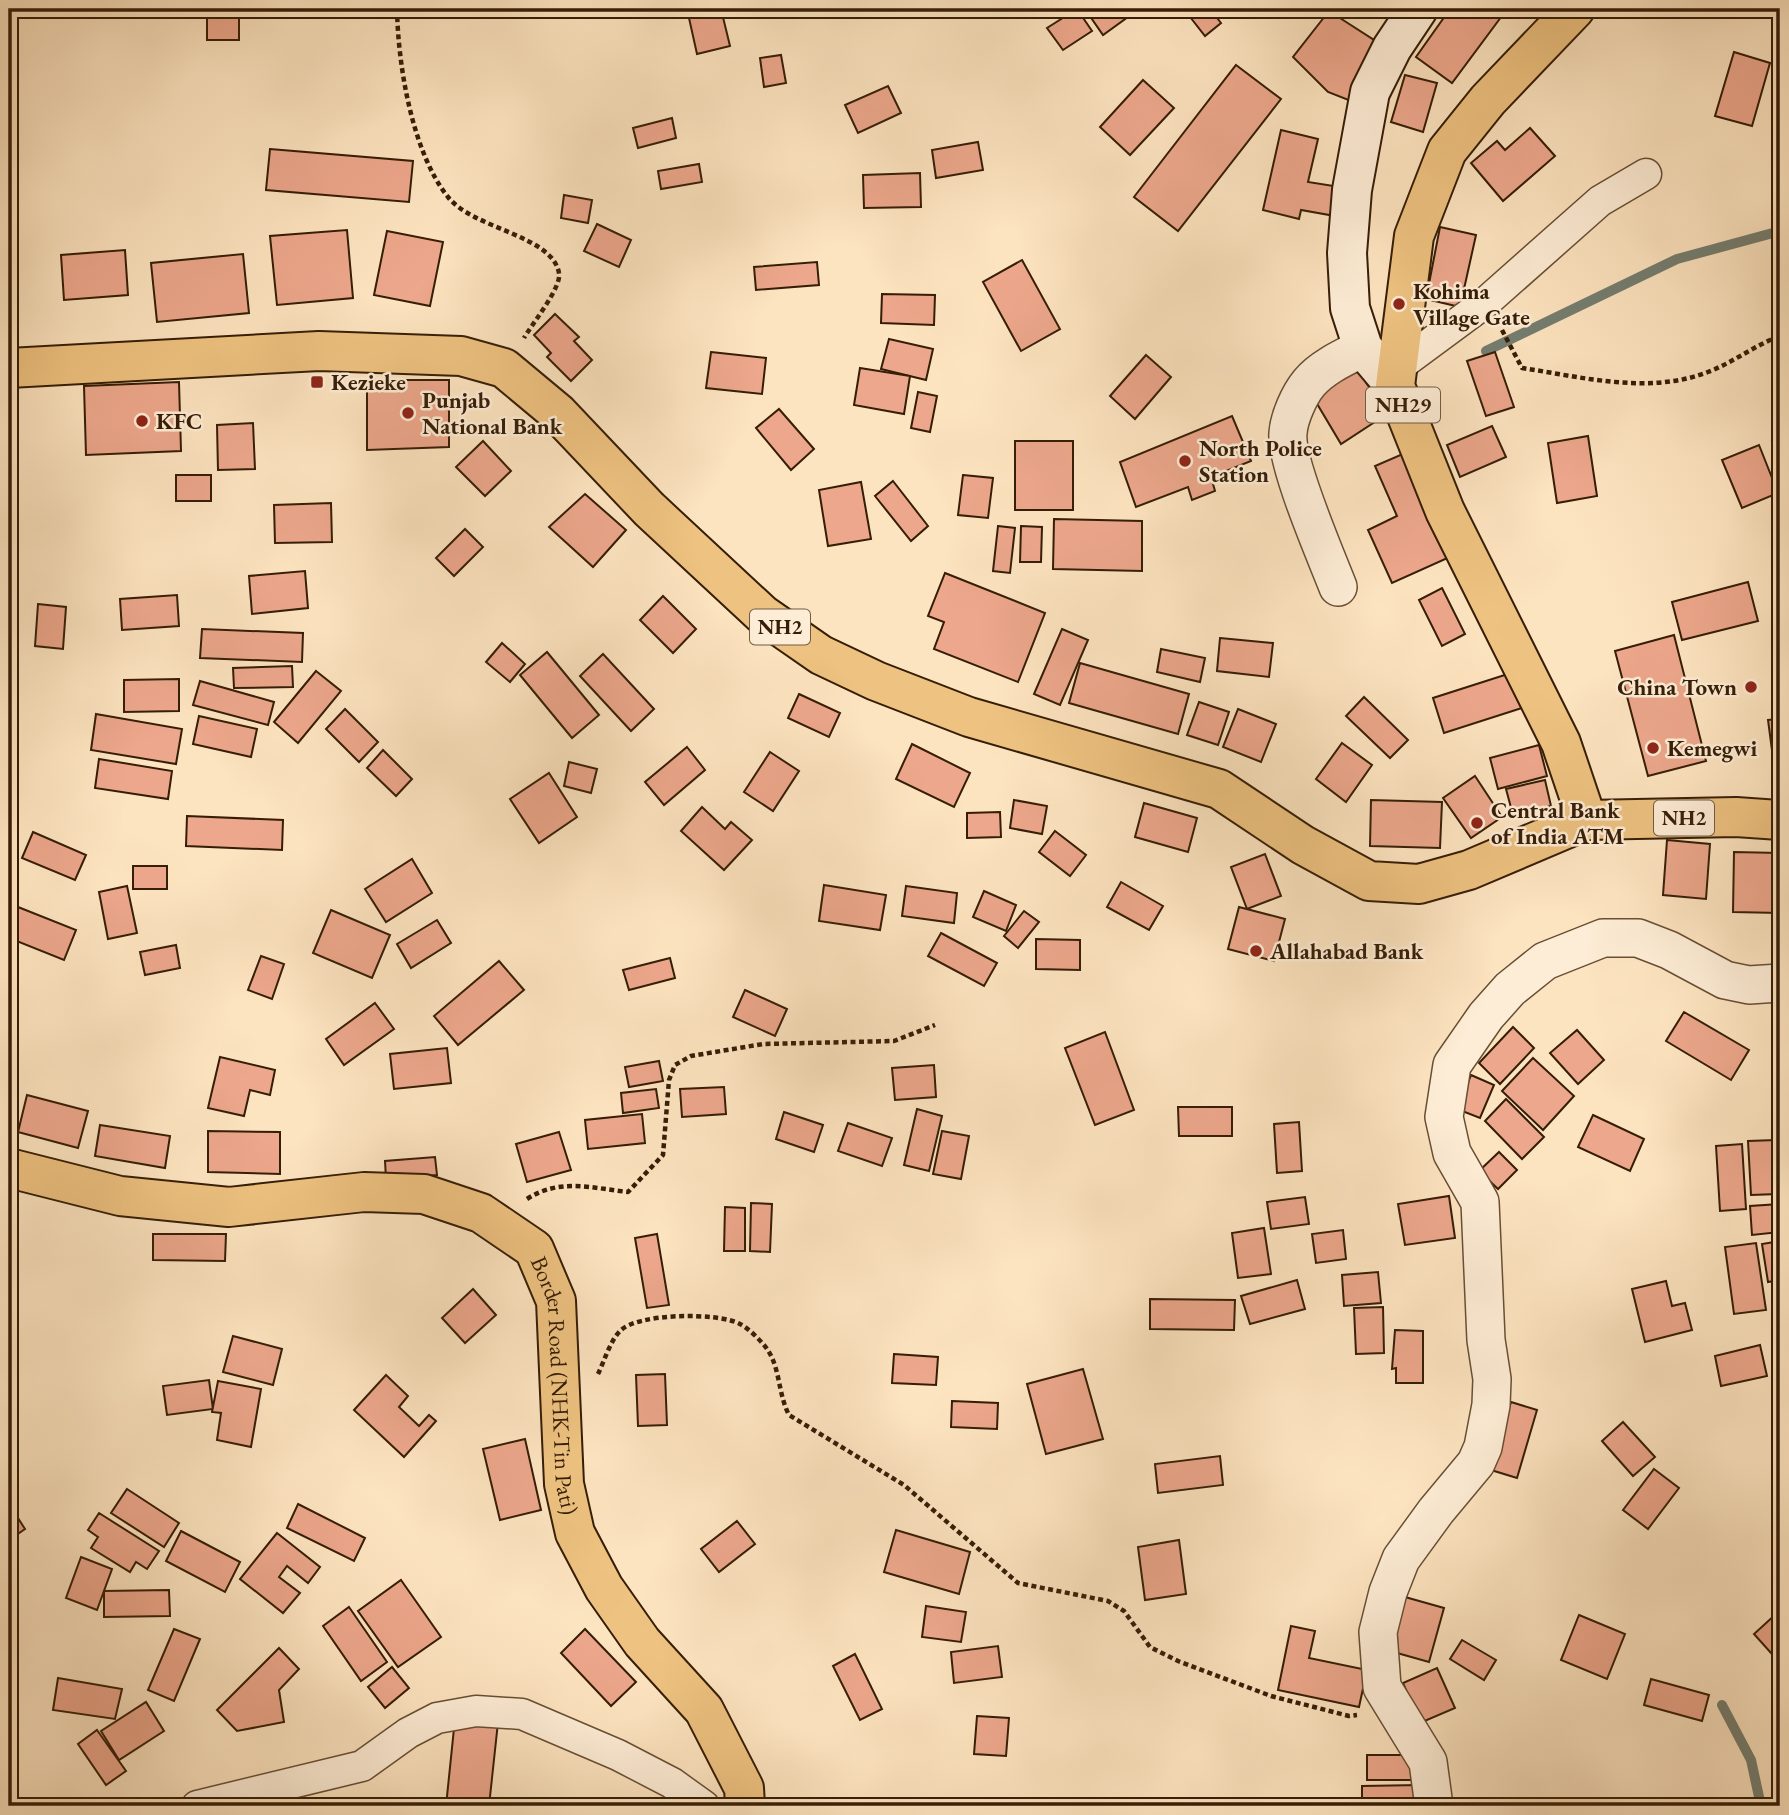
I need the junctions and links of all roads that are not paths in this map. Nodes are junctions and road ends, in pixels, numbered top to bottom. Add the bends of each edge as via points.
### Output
1 (1418, 9) edge
2 (1575, 9) edge
3 (1646, 174) dead end
4 (1363, 348) junction
5 (9, 368) edge
6 (1397, 377) junction
7 (1338, 587) dead end
8 (1587, 820) junction
9 (1780, 820) edge
10 (1780, 983) edge
11 (9, 1168) edge
12 (197, 1806) edge
13 (704, 1806) edge
14 (745, 1806) edge
15 (1434, 1806) edge

1 - 4 main road via 1391,48 1370,92 1352,190 1347,253 1350,308
2 - 6 main road, NH29 via 1488,100 1447,151 1415,236
3 - 6 street via 1600,201
4 - 6 main road
4 - 7 street via 1309,383 1287,433 1294,466
5 - 8 main road, NH2 via 319,351 461,356 504,368 558,413 649,509 762,614 821,655 876,681 969,717 1219,789 1303,845 1369,881 1419,884 1457,874
6 - 8 main road, NH29 via 1445,511 1561,743
8 - 9 main road, NH2
10 - 15 street via 1749,985 1725,980 1638,938 1603,938 1545,961 1510,989 1452,1065 1444,1117 1452,1153 1480,1202 1491,1405 1476,1464 1401,1559 1378,1632 1382,1687 1428,1762
11 - 14 main road, Border Road (NHK-Tin Pati) via 120,1196 229,1207 364,1192 424,1194 481,1213 534,1249 556,1301 564,1484 575,1533 604,1588 642,1642 704,1710 744,1788
12 - 13 street via 362,1766 437,1718 476,1711 522,1714 618,1755

